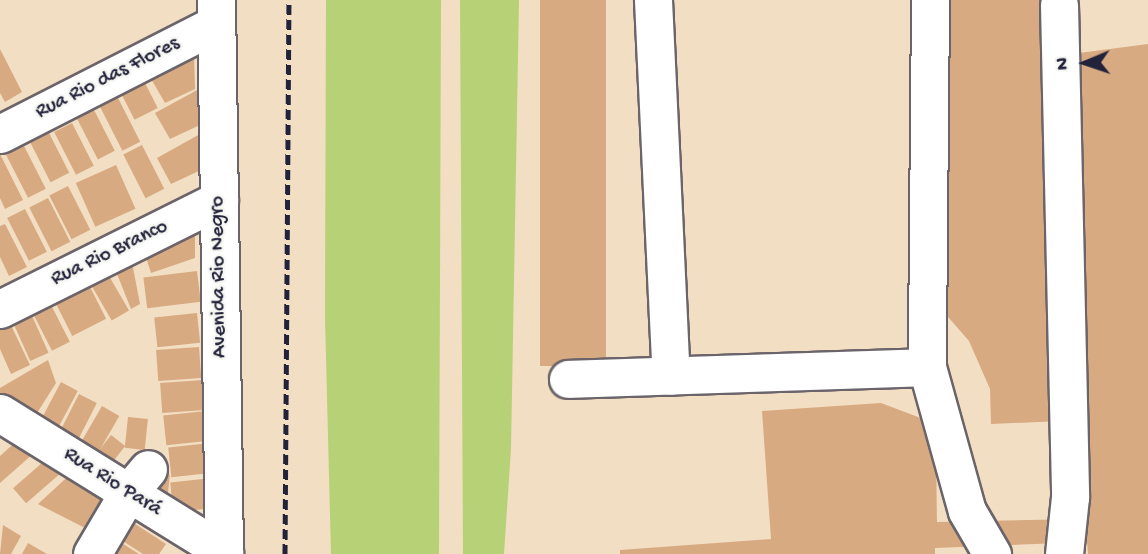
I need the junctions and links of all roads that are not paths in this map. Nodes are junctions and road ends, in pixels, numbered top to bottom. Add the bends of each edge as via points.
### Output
1 (653, 0) edge
2 (930, 0) edge
3 (1059, 5) dead end
4 (216, 12) edge
5 (0, 134) edge
6 (219, 200) junction
7 (0, 309) edge
8 (927, 367) junction
9 (671, 376) junction
10 (568, 379) dead end
11 (0, 413) edge
12 (138, 481) junction
13 (224, 553) edge
14 (92, 554) edge
15 (992, 554) edge
16 (1064, 554) edge

1 - 9 street
2 - 8 street
3 - 16 street via 1070,497
4 - 5 street, Rua Rio das Flores
4 - 6 street, Avenida Rio Negro
6 - 7 street, Rua Rio Branco
6 - 13 street, Avenida Rio Negro
8 - 9 street
8 - 15 street via 967,511
9 - 10 street
11 - 12 street, Rua Rio Pará
12 - 13 street, Rua Rio Pará
12 - 14 street

